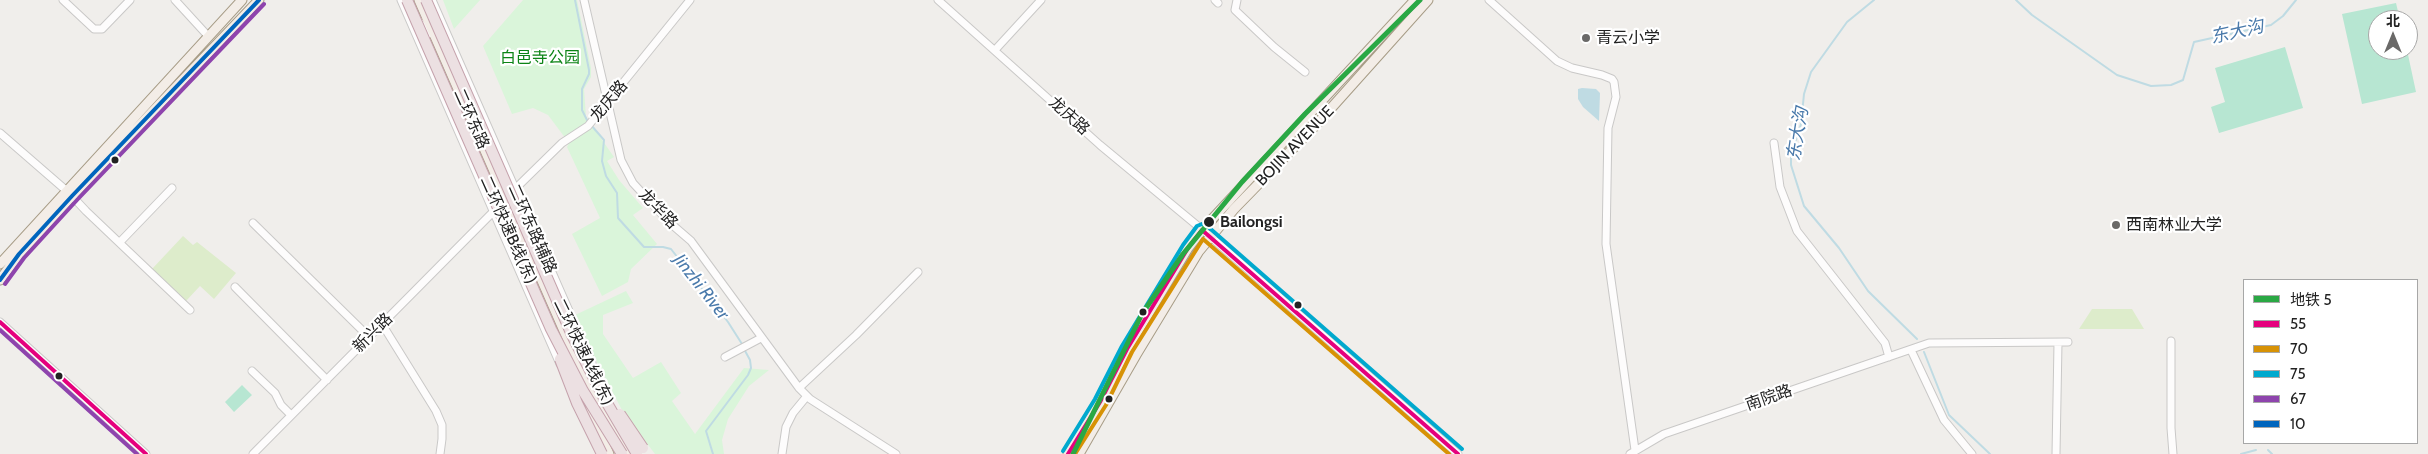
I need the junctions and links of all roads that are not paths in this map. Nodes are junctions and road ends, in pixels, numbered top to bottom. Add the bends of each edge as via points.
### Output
1 (62, 0) edge
2 (130, 0) edge
3 (175, 0) edge
4 (242, 0) edge
5 (259, 0) edge
6 (402, 0) edge
7 (407, 0) edge
8 (414, 0) edge
9 (419, 0) edge
10 (429, 0) edge
11 (584, 0) edge
12 (690, 0) edge
13 (938, 0) edge
14 (1041, 0) edge
15 (1237, 0) edge
16 (1415, 0) edge
17 (1428, 0) edge
18 (1489, 0) edge
19 (431, 33) junction
20 (208, 36) junction
21 (995, 50) junction
22 (1305, 72) dead end
23 (607, 104) junction
24 (0, 132) edge
25 (1774, 143) dead end
26 (172, 188) dead end
27 (515, 190) junction
28 (70, 194) junction
29 (493, 212) junction
30 (253, 223) dead end
31 (1202, 230) junction
32 (1211, 237) junction
33 (120, 242) junction
34 (0, 264) edge
35 (918, 272) dead end
36 (0, 280) edge
37 (235, 287) dead end
38 (190, 310) dead end
39 (546, 317) junction
40 (0, 322) edge
41 (382, 324) junction
42 (370, 337) junction
43 (761, 338) junction
44 (2171, 341) dead end
45 (2068, 342) dead end
46 (2058, 343) junction
47 (1911, 350) junction
48 (725, 357) dead end
49 (1889, 357) junction
50 (252, 371) dead end
51 (327, 380) junction
52 (1117, 381) junction
53 (799, 388) junction
54 (807, 396) junction
55 (291, 415) junction
56 (588, 427) junction
57 (622, 450) edge
58 (2173, 451) edge
59 (640, 452) edge
60 (1633, 452) edge
61 (2056, 452) edge
62 (257, 453) edge
63 (146, 454) edge
64 (440, 454) edge
65 (601, 454) edge
66 (609, 454) edge
67 (628, 454) edge
68 (782, 454) edge
69 (896, 454) edge
70 (1068, 454) edge
71 (1079, 454) edge
72 (1458, 454) edge
73 (1972, 454) edge

1 - 2 street via 94,28 102,28
3 - 20 street
4 - 20 main road
5 - 28 main road
6 - 19 street
6 - 29 street, 二环东路辅路
7 - 39 highway, 二环快速B线(东), bridge
8 - 19 main road, 二环东路
9 - 19 main road, 二环东路
10 - 19 street
10 - 27 street, 二环东路辅路
10 - 59 highway, 二环快速A线(东), bridge via 572,335
11 - 23 street, 龙华路
12 - 23 street, 龙庆路
13 - 21 street, 龙庆路
14 - 21 street
15 - 22 street via 1235,10
16 - 31 main road, BOJIN AVENUE
17 - 32 main road, BOJIN AVENUE
18 - 60 street via 1557,61 1614,82 1616,97 1608,128 1606,244
19 - 57 main road, 二环东路 via 568,342
19 - 66 main road, 二环东路
20 - 28 main road
21 - 31 street, 龙庆路 via 1107,151
23 - 27 street, 龙庆路
23 - 43 street, 龙华路 via 624,169 633,183 691,241
24 - 28 street
25 - 49 street via 1780,187 1797,231 1885,343
26 - 33 street
27 - 59 street, 二环东路辅路 via 596,373
28 - 33 street
28 - 34 main road
28 - 36 main road
29 - 41 street, 新兴路
29 - 56 street, 二环东路辅路
30 - 42 street
31 - 32 street, 龙庆路
31 - 52 main road, BOJIN AVENUE via 1127,349
32 - 52 main road, BOJIN AVENUE
32 - 72 street
33 - 38 street
35 - 53 street
37 - 51 street
39 - 56 highway, bridge
39 - 57 highway, 二环快速B线(东), bridge via 576,378
40 - 63 street
41 - 42 street, 新兴路
41 - 64 street via 442,425
42 - 51 street, 新兴路
43 - 48 street
43 - 53 street, 龙华路
44 - 58 street
45 - 46 street, 南院路
46 - 47 street, 南院路 via 1929,344
46 - 61 street
47 - 49 street, 南院路
47 - 73 street via 1944,420
49 - 60 street, 南院路 via 1664,434
50 - 55 street via 275,393
51 - 55 street, 新兴路
52 - 70 main road, BOJIN AVENUE
52 - 71 main road, BOJIN AVENUE
53 - 54 street, 龙华路
54 - 68 street via 786,427
54 - 69 street, 龙华路
55 - 62 street, 新兴路
56 - 65 highway, bridge
57 - 67 main road, 二环东路

